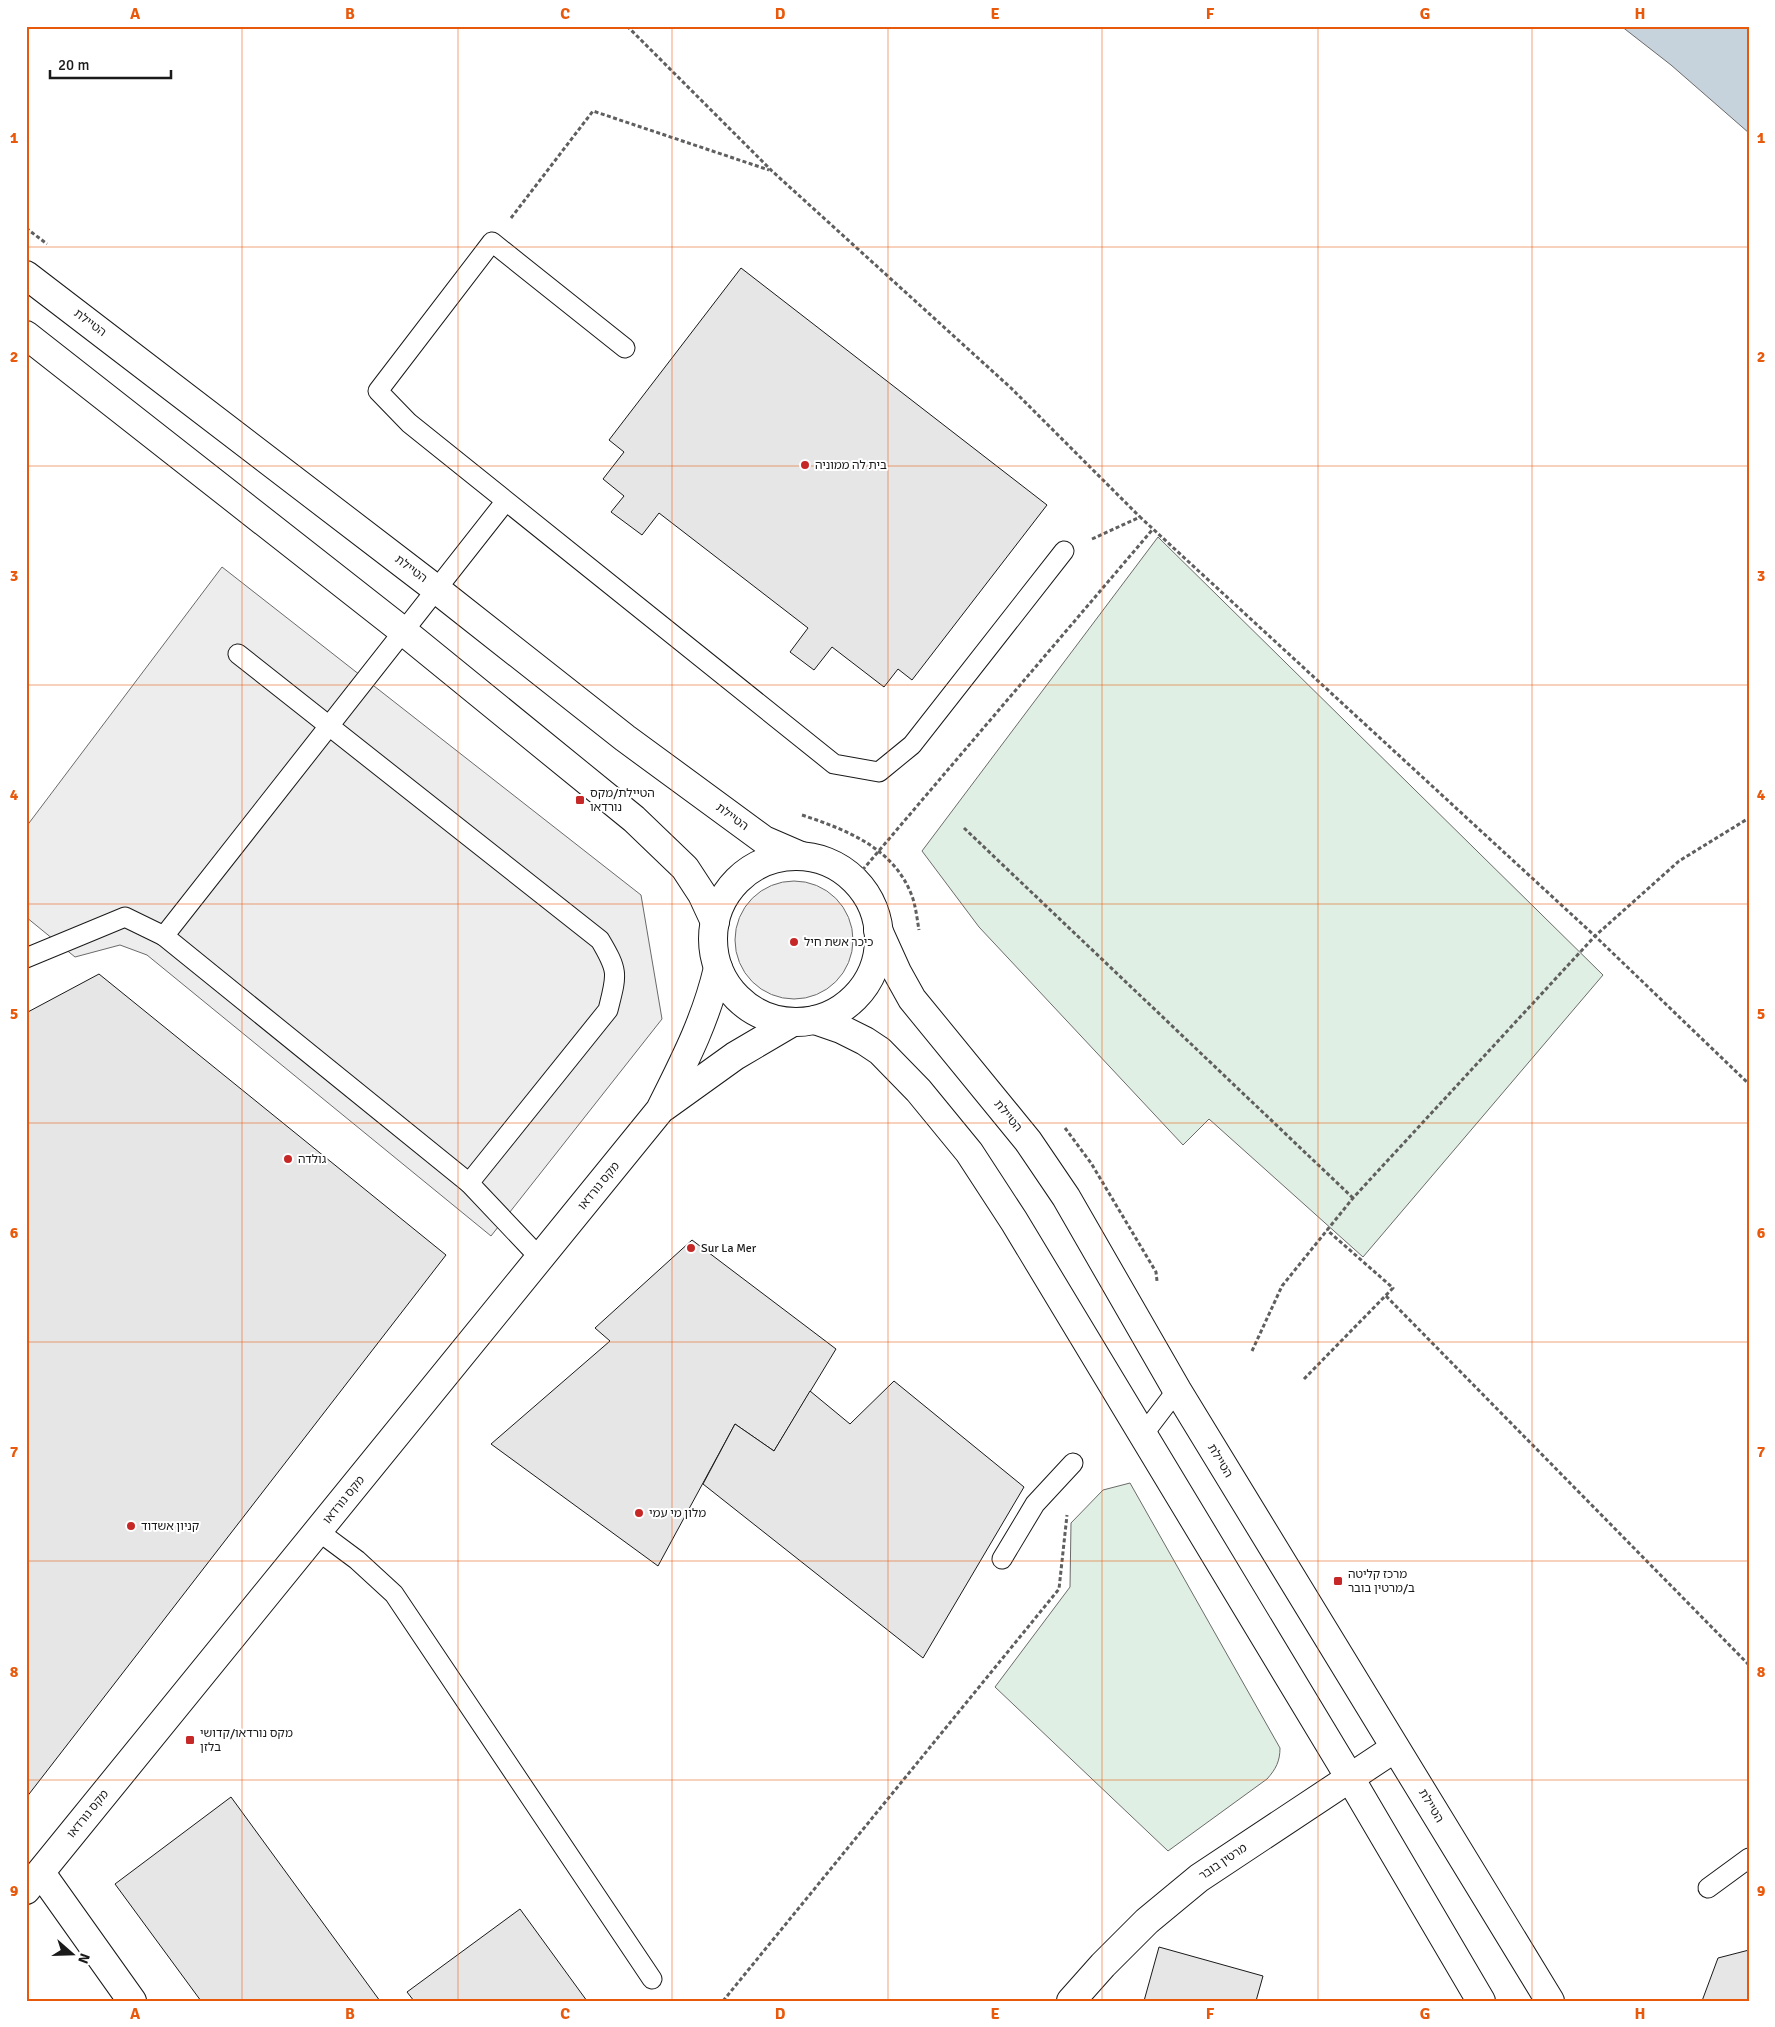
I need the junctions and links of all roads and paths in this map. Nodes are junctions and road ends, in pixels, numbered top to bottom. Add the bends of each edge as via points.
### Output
1 (626, 26) edge
2 (772, 171) junction
3 (492, 242) junction
4 (26, 275) edge
5 (26, 335) edge
6 (625, 348) dead end
7 (505, 502) junction
8 (1140, 517) junction
9 (1153, 529) junction
10 (1064, 551) joint
11 (436, 589) junction
12 (403, 630) junction
13 (238, 654) dead end
14 (329, 725) junction
15 (1749, 818) edge
16 (964, 828) dead end
17 (801, 856) junction
18 (854, 880) junction
19 (715, 922) junction
20 (878, 930) junction
21 (164, 936) junction
22 (1595, 936) junction
23 (26, 958) edge
24 (718, 968) junction
25 (803, 1022) junction
26 (1749, 1084) edge
27 (660, 1110) junction
28 (470, 1183) junction
29 (1353, 1198) junction
30 (1327, 1230) junction
31 (540, 1258) junction
32 (1386, 1296) junction
33 (1252, 1351) dead end
34 (1304, 1380) dead end
35 (1176, 1390) junction
36 (1142, 1436) junction
37 (1072, 1462) joint
38 (318, 1532) junction
39 (1002, 1559) dead end
40 (1749, 1665) edge
41 (1395, 1748) junction
42 (1350, 1778) junction
43 (1749, 1858) edge
44 (33, 1881) edge
45 (1708, 1888) dead end
46 (652, 1979) dead end
47 (132, 2001) edge
48 (723, 2001) edge
49 (1071, 2001) edge
50 (1481, 2001) edge
51 (1550, 2001) edge

1 - 2 path
2 - 3 path via 593,111
2 - 8 path via 1011,388
3 - 6 lane
3 - 7 lane via 378,390 409,423
4 - 11 main road, הטיילת
5 - 12 main road
7 - 10 lane via 834,764 879,772 912,745
7 - 11 lane
8 - 9 path
8 - 10 path
9 - 18 path
9 - 22 path
11 - 12 lane
11 - 17 main road, הטיילת via 734,819 764,840
12 - 14 lane
12 - 19 main road via 634,818 685,868
13 - 14 lane
14 - 21 lane
14 - 28 lane via 600,940 613,962 615,980 608,1010
15 - 22 path via 1678,862
16 - 29 path
17 - 18 main road via 823,861
17 - 19 main road via 778,859 756,867 737,881 723,900
18 - 20 main road via 873,908
19 - 24 main road via 713,945
20 - 25 main road via 878,954 870,977 856,997 837,1011
20 - 35 main road, הטיילת via 912,999 1028,1141 1066,1197
21 - 23 lane via 125,917
21 - 28 lane
22 - 26 path
22 - 29 path
24 - 25 main road via 730,990 747,1007 768,1018
24 - 27 main road, מקס נורדאו via 701,1026
25 - 27 main road, מקס נורדאו via 735,1056
25 - 36 main road via 841,1029 880,1051 969,1152
27 - 31 main road, מקס נורדאו
28 - 31 lane
29 - 30 path
30 - 32 path via 1393,1288
30 - 33 path via 1282,1286
31 - 38 main road, מקס נורדאו
32 - 34 path
32 - 40 path
35 - 36 lane
35 - 41 main road, הטיילת
36 - 42 main road
37 - 39 lane via 1035,1504
37 - 48 path via 1059,1589
38 - 44 main road, מקס נורדאו
38 - 46 lane via 357,1560 394,1594
41 - 42 main road, מרטין בובר
41 - 51 main road, הטיילת
42 - 49 main road, מרטין בובר via 1199,1878 1147,1921
42 - 50 main road
43 - 45 lane
44 - 47 main road

